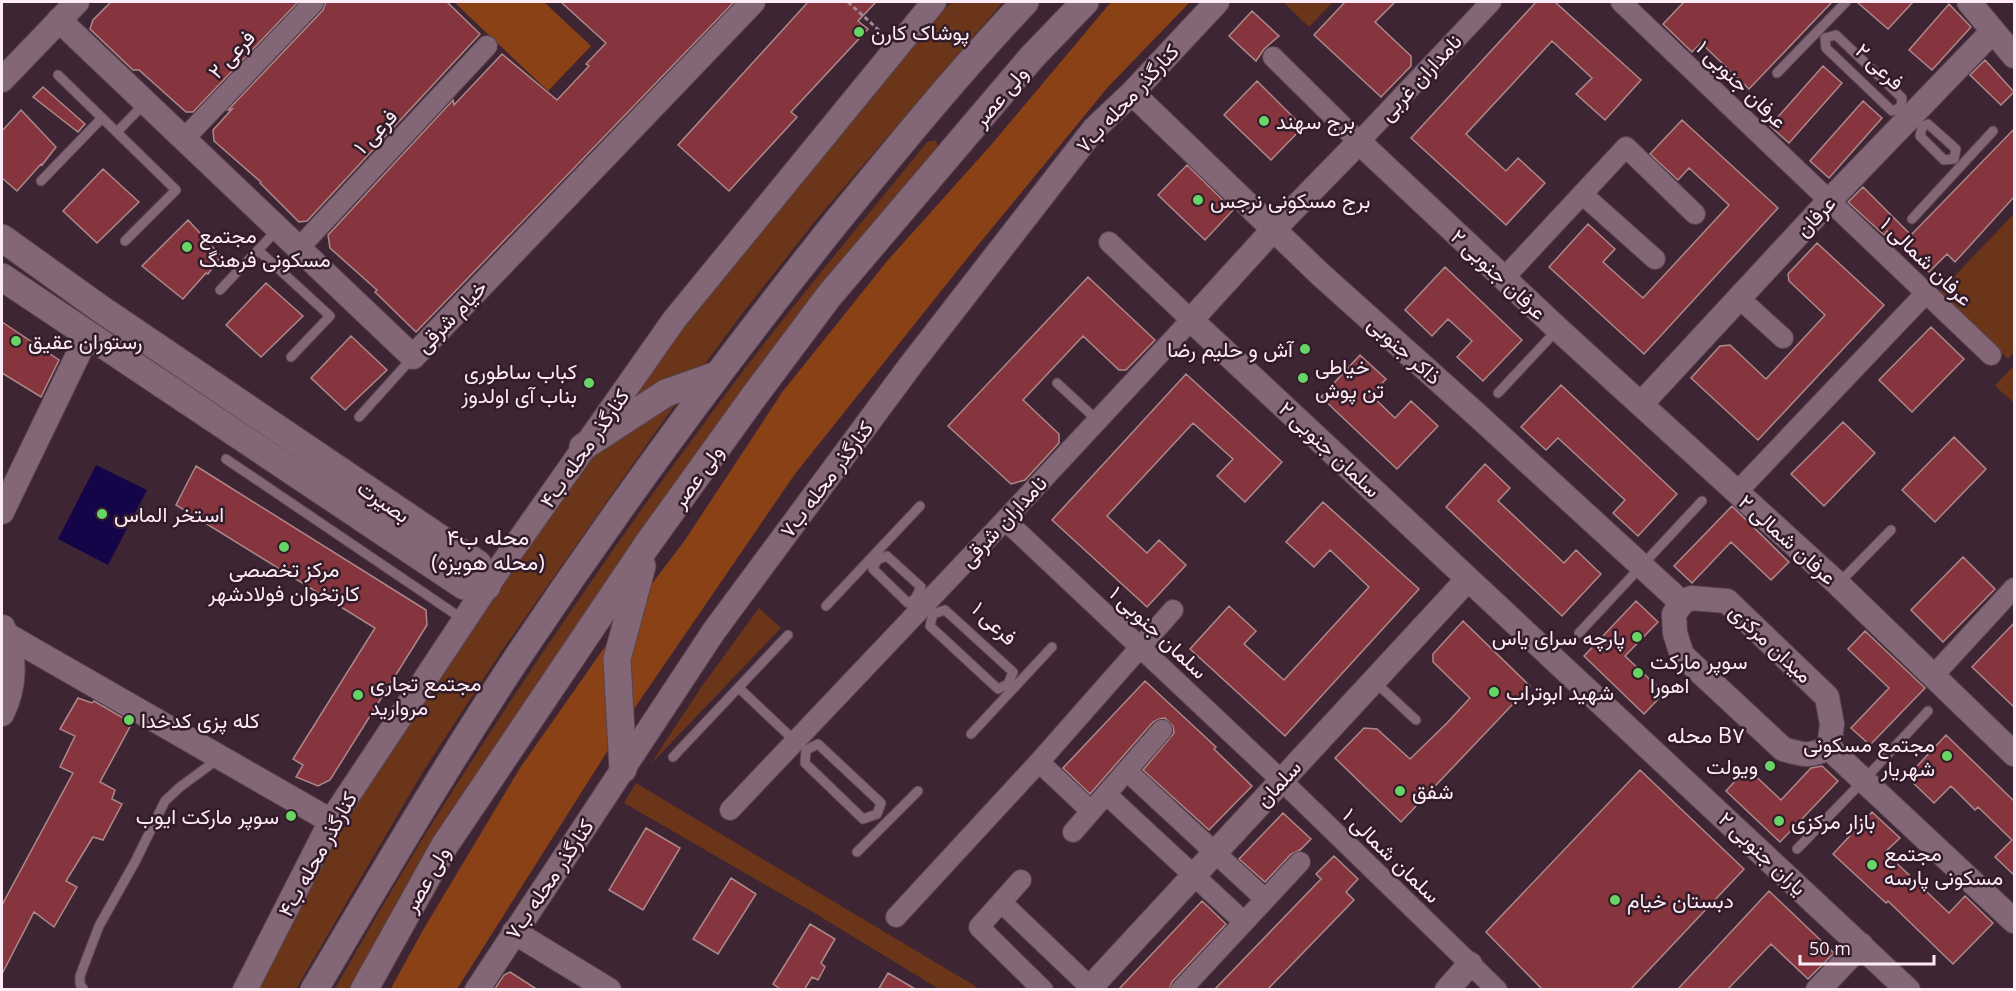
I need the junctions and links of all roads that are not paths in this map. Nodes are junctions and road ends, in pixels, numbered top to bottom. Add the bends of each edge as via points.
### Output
1 (77, 2) edge
2 (314, 2) edge
3 (753, 2) edge
4 (934, 2) edge
5 (1025, 2) edge
6 (1084, 2) edge
7 (1216, 2) edge
8 (1491, 2) edge
9 (1621, 2) edge
10 (1846, 2) edge
11 (1970, 2) edge
12 (59, 20) junction
13 (1817, 31) junction
14 (1993, 31) junction
15 (1825, 38) junction
16 (487, 46) dead end
17 (2014, 56) edge
18 (1273, 57) dead end
19 (1777, 73) dead end
20 (58, 75) dead end
21 (2, 77) edge
22 (1132, 93) junction
23 (146, 103) junction
24 (927, 112) junction
25 (1911, 117) junction
26 (102, 118) junction
27 (1993, 130) dead end
28 (117, 132) junction
29 (184, 139) junction
30 (962, 140) junction
31 (1359, 142) junction
32 (1957, 162) junction
33 (41, 181) dead end
34 (1582, 194) junction
35 (1829, 201) junction
36 (1695, 214) dead end
37 (1912, 219) dead end
38 (278, 229) junction
39 (1273, 230) junction
40 (2, 238) edge
41 (125, 241) dead end
42 (1109, 242) dead end
43 (299, 248) junction
44 (258, 250) junction
45 (1655, 259) dead end
46 (2, 277) edge
47 (1504, 278) junction
48 (220, 290) dead end
49 (1926, 293) junction
50 (1739, 298) junction
51 (101, 309) junction
52 (1191, 320) junction
53 (1558, 329) junction
54 (88, 334) junction
55 (1783, 338) dead end
56 (1991, 355) dead end
57 (291, 357) dead end
58 (413, 357) junction
59 (717, 375) junction
60 (1057, 383) dead end
61 (1498, 393) dead end
62 (1641, 404) junction
63 (359, 417) dead end
64 (1098, 420) junction
65 (583, 447) junction
66 (226, 459) dead end
67 (1737, 492) junction
68 (1702, 501) dead end
69 (920, 506) dead end
70 (2, 512) edge
71 (1005, 520) junction
72 (1891, 530) dead end
73 (647, 545) junction
74 (875, 558) junction
75 (1641, 565) junction
76 (1468, 579) junction
77 (1838, 584) junction
78 (487, 586) junction
79 (2014, 588) edge
80 (1682, 603) junction
81 (826, 606) dead end
82 (924, 606) junction
83 (1173, 610) dead end
84 (464, 620) junction
85 (4, 630) edge
86 (1579, 633) dead end
87 (788, 635) dead end
88 (1052, 647) dead end
89 (1140, 647) junction
90 (1933, 676) junction
91 (1374, 680) junction
92 (1010, 686) junction
93 (738, 688) junction
94 (1928, 711) dead end
95 (2, 714) edge
96 (1416, 720) dead end
97 (1162, 730) dead end
98 (971, 734) dead end
99 (801, 746) junction
100 (1828, 748) junction
101 (2014, 754) edge
102 (673, 757) dead end
103 (220, 758) junction
104 (1039, 762) junction
105 (1665, 762) joint
106 (623, 768) junction
107 (1126, 771) junction
108 (1281, 780) junction
109 (1863, 781) junction
110 (918, 791) dead end
111 (1107, 795) junction
112 (730, 810) dead end
113 (1091, 811) junction
114 (877, 814) junction
115 (331, 821) junction
116 (886, 823) junction
117 (1073, 832) dead end
118 (1797, 849) dead end
119 (857, 852) dead end
120 (1214, 852) junction
121 (1300, 862) dead end
122 (1194, 874) junction
123 (1021, 880) dead end
124 (1265, 899) junction
125 (1001, 902) junction
126 (896, 917) dead end
127 (2014, 921) edge
128 (1244, 922) junction
129 (514, 932) junction
130 (1861, 945) junction
131 (1470, 964) junction
132 (1089, 988) edge
133 (84, 990) edge
134 (245, 990) edge
135 (314, 990) edge
136 (364, 990) edge
137 (477, 990) edge
138 (609, 990) edge
139 (1043, 990) edge
140 (1180, 990) edge
141 (1447, 990) edge
142 (1497, 990) edge
143 (1818, 990) edge
144 (1908, 990) edge

1 - 12 street
2 - 29 street, فرعی ۲
3 - 58 street, خیام شرقی
4 - 65 street, کنارگذر محله ب۴ via 674,320
5 - 24 main road, ولی عصر
6 - 30 main road, ولی عصر
7 - 22 street, کنارگذر محله ب۷
8 - 31 street, نامداران غربی
9 - 35 street, عرفان جنوبی ۱
10 - 13 lane
11 - 14 street
12 - 21 street
12 - 23 street, خیام شرقی
13 - 15 lane
13 - 19 lane
14 - 17 street
14 - 25 street, عرفان
15 - 25 lane, فرعی ۲ via 1826,48 1892,111
15 - 25 lane via 1836,35 1902,98
16 - 43 street, فرعی ۱
18 - 31 street
20 - 26 lane
22 - 39 street, ذاکر جنوبی
22 - 106 street, کنارگذر محله ب۷ via 1094,129 910,366 714,631
23 - 28 lane
23 - 29 street, خیام شرقی
24 - 30 main road
24 - 59 main road, ولی عصر
25 - 32 lane via 1920,135 1944,160
25 - 32 lane via 1929,124 1956,149
25 - 35 street, عرفان
26 - 28 lane
26 - 33 lane
27 - 32 lane
28 - 41 lane via 176,190
29 - 38 street, خیام شرقی
30 - 73 main road, ولی عصر via 829,296
31 - 39 street, نامداران غربی
31 - 47 street, عرفان جنوبی ۲
32 - 37 lane
34 - 36 street via 1626,147
34 - 45 street
34 - 47 street
35 - 49 street, عرفان شمالی ۱
35 - 50 street, عرفان
38 - 43 street, خیام شرقی
38 - 44 lane
39 - 52 street, نامداران شرقی
39 - 75 street, ذاکر جنوبی
40 - 51 main road, بصیرت
42 - 52 street
43 - 58 street, خیام شرقی
44 - 48 lane
44 - 57 lane via 330,316
46 - 54 main road, بصیرت
47 - 53 street, عرفان جنوبی ۲
49 - 56 street, عرفان شمالی ۱
49 - 67 street
50 - 55 street
50 - 62 street, عرفان
51 - 54 main road
51 - 78 main road, بصیرت via 478,564
52 - 64 street, نامداران شرقی
52 - 76 street, سلمان جنوبی ۲
53 - 61 lane
53 - 62 street, عرفان جنوبی ۲
54 - 70 street
54 - 78 main road, بصیرت via 464,586
58 - 63 lane
59 - 65 main road via 666,393
59 - 135 main road, ولی عصر via 608,525 519,657 414,821
60 - 64 lane
62 - 67 street, عرفان شمالی ۲
64 - 71 street, نامداران شرقی
65 - 78 street, کنارگذر محله ب۴
66 - 84 lane
67 - 77 street, عرفان شمالی ۲
68 - 75 lane
69 - 74 lane
71 - 82 street, نامداران شرقی
71 - 89 street, سلمان جنوبی ۱
72 - 77 lane
73 - 106 main road via 616,659
73 - 136 main road, ولی عصر via 445,845
74 - 81 lane
74 - 82 lane via 873,569 908,603
74 - 82 lane via 887,556 921,587
75 - 80 street, ذاکر جنوبی
75 - 86 lane
76 - 91 street, سلمان
76 - 105 street, سلمان جنوبی ۲
77 - 90 street, عرفان شمالی ۲
78 - 84 street, کنارگذر محله ب۴
79 - 90 street
80 - 100 street, میدان مرکزی via 1691,598 1727,601 1827,696 1832,724
80 - 100 street via 1674,614 1682,655 1783,749 1814,754
82 - 92 lane via 930,626 998,689
82 - 92 lane, فرعی ۱ via 945,610 1013,672
82 - 99 street, نامداران شرقی
83 - 89 street
84 - 115 street, کنارگذر محله ب۴
85 - 95 street via 14,667
85 - 103 street
87 - 93 lane
88 - 92 lane
89 - 104 street
89 - 108 street, سلمان جنوبی ۱
90 - 101 street, عرفان شمالی ۲
91 - 96 lane
91 - 108 street, سلمان
92 - 98 lane
93 - 99 lane
93 - 102 lane
94 - 109 lane
97 - 107 street
99 - 112 street, نامداران شرقی
99 - 114 lane via 805,763 863,819
99 - 114 lane via 818,744 881,803
100 - 109 street
103 - 115 street
103 - 133 lane via 165,801 99,926 80,976
104 - 113 street
104 - 126 street
105 - 130 street, یاران جنوبی ۲
106 - 129 street, کنارگذر محله ب۷
107 - 111 street
107 - 120 street
108 - 120 street, سلمان
108 - 131 street, سلمان شمالی ۱
109 - 118 lane
109 - 127 street
110 - 116 lane
111 - 113 street
111 - 122 street
113 - 117 street
114 - 116 lane
115 - 134 street, کنارگذر محله ب۴
116 - 119 lane
120 - 122 street, سلمان
120 - 124 street
121 - 124 street
122 - 128 street
122 - 132 street, سلمان
123 - 125 street
124 - 128 street
125 - 132 street
125 - 139 street via 979,927
128 - 140 street
129 - 137 street, کنارگذر محله ب۷
129 - 138 street
130 - 143 street
130 - 144 street, یاران جنوبی ۲
131 - 141 street
131 - 142 street, سلمان شمالی ۱

